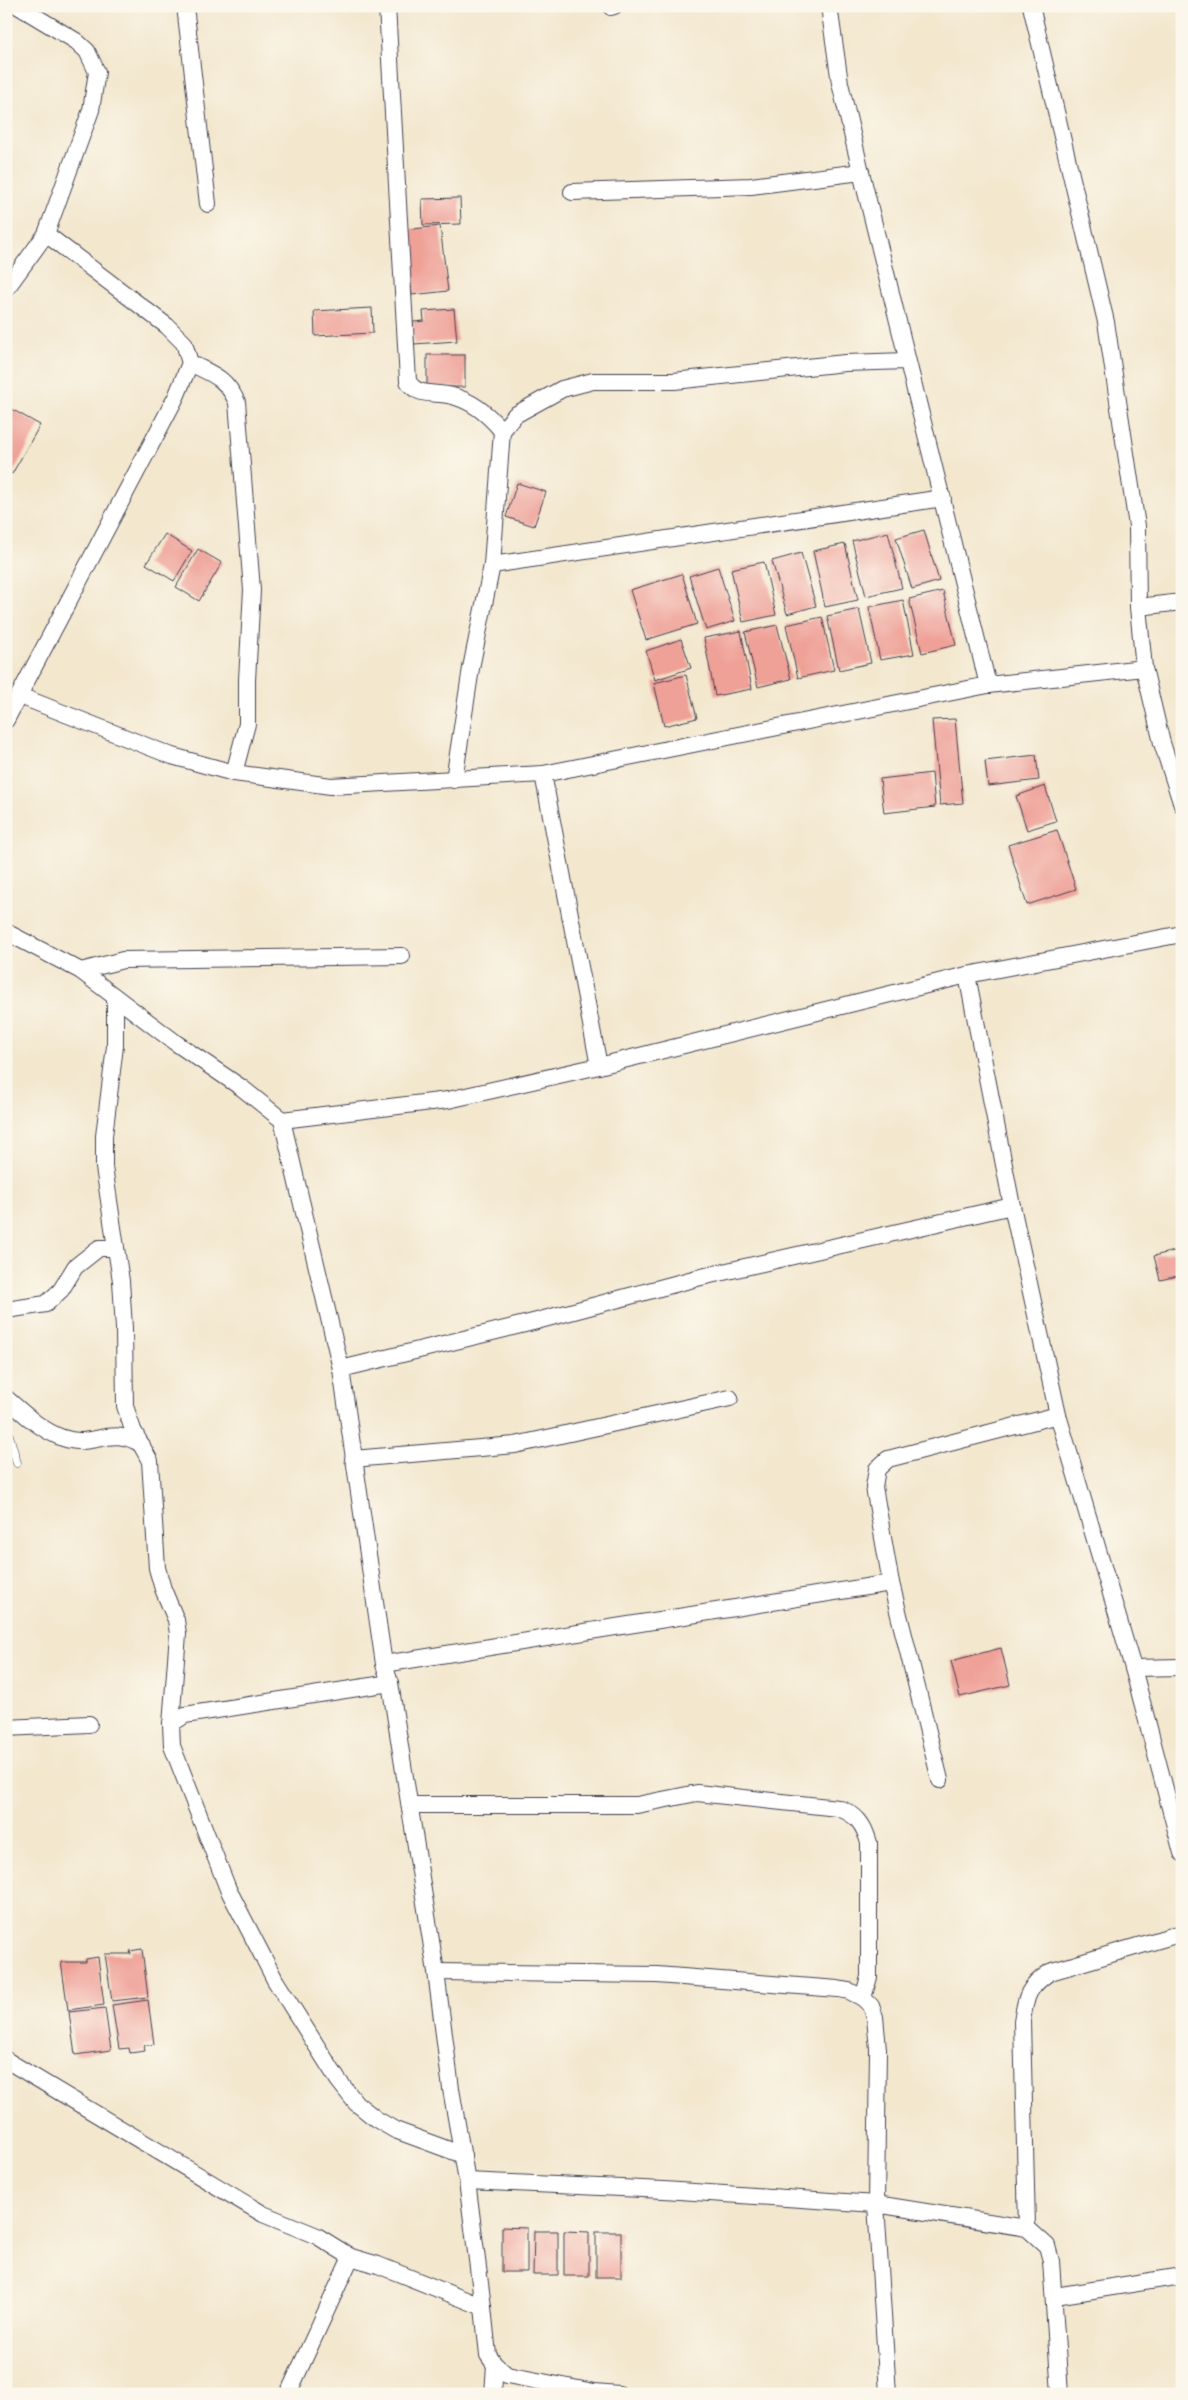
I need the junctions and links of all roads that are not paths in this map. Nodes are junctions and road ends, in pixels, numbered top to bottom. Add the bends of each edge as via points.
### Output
1 (18, 6) edge
2 (186, 6) edge
3 (387, 6) edge
4 (829, 6) edge
5 (1031, 6) edge
6 (861, 172) junction
7 (572, 192) dead end
8 (208, 204) dead end
9 (46, 234) junction
10 (6, 289) edge
11 (907, 362) junction
12 (190, 363) junction
13 (502, 431) junction
14 (943, 498) junction
15 (492, 565) junction
16 (1182, 602) edge
17 (1138, 607) junction
18 (1144, 668) junction
19 (988, 685) junction
20 (20, 696) junction
21 (6, 720) edge
22 (234, 773) junction
23 (543, 774) junction
24 (454, 780) junction
25 (1182, 805) edge
26 (6, 932) edge
27 (1182, 934) edge
28 (402, 956) dead end
29 (81, 971) junction
30 (966, 974) junction
31 (115, 997) junction
32 (598, 1066) junction
33 (282, 1120) junction
34 (1012, 1206) junction
35 (116, 1248) junction
36 (6, 1310) edge
37 (341, 1370) junction
38 (6, 1398) edge
39 (730, 1398) dead end
40 (1058, 1415) junction
41 (6, 1425) edge
42 (143, 1446) junction
43 (354, 1459) junction
44 (17, 1464) dead end
45 (890, 1582) junction
46 (384, 1664) junction
47 (1182, 1667) edge
48 (1133, 1668) junction
49 (390, 1683) junction
50 (89, 1724) dead end
51 (171, 1724) junction
52 (6, 1728) edge
53 (940, 1780) dead end
54 (411, 1805) junction
55 (1182, 1853) edge
56 (1182, 1932) edge
57 (436, 1972) junction
58 (863, 1998) junction
59 (6, 2060) edge
60 (462, 2155) junction
61 (467, 2181) junction
62 (876, 2204) junction
63 (1027, 2228) junction
64 (351, 2257) junction
65 (1182, 2276) edge
66 (1055, 2296) junction
67 (483, 2308) junction
68 (495, 2365) junction
69 (288, 2394) edge
70 (493, 2394) edge
71 (619, 2394) edge
72 (888, 2394) edge
73 (1060, 2394) edge

1 - 9 street via 76,41 87,51 97,72 90,110
2 - 8 street
3 - 13 street via 408,381 418,392 452,396 479,408
4 - 6 street via 840,83
5 - 17 street via 1106,322 1137,526
6 - 7 street via 751,186
6 - 11 street
9 - 10 street
9 - 12 street via 168,326 184,343
11 - 13 street via 844,362 674,381 593,381 562,389 515,415
11 - 14 street
12 - 20 street via 176,397
12 - 22 street via 229,386 237,402 252,599 247,724
13 - 15 street
14 - 15 street
14 - 19 street
15 - 24 street via 471,668
16 - 17 street
17 - 18 street
18 - 19 street
18 - 25 street via 1162,743
19 - 23 street
20 - 21 street
20 - 22 street via 172,756
22 - 24 street via 331,786
23 - 24 street
23 - 32 street
26 - 29 street
27 - 30 street
28 - 29 street via 123,960
29 - 31 street
30 - 32 street
30 - 34 street
31 - 33 street
31 - 35 street via 116,1046 104,1136 104,1167
32 - 33 street via 448,1100
33 - 37 street
34 - 37 street via 697,1278
34 - 40 street
35 - 36 street via 99,1248 93,1252 75,1267 61,1290 46,1304
35 - 42 street via 124,1328 125,1406 133,1430
37 - 43 street
38 - 42 street via 26,1416 64,1439 83,1441 119,1435 130,1437
39 - 43 street via 515,1445
40 - 45 street via 888,1459 877,1469 874,1487
40 - 48 street
41 - 44 lane
42 - 51 street via 150,1461 157,1568 178,1634
43 - 46 street
45 - 46 street
45 - 53 street
46 - 49 street
47 - 48 street
48 - 55 street
49 - 51 street via 185,1715
49 - 54 street
50 - 52 street
51 - 60 street via 172,1746 228,1889 275,1980 316,2048 356,2103 376,2119 395,2130
54 - 57 street
54 - 58 street via 637,1805 697,1793 851,1812 865,1828 869,1843 870,1977
56 - 63 street via 1050,1972 1038,1980 1026,1995 1022,2020
57 - 58 street via 657,1976 838,1988
57 - 60 street
58 - 62 street via 876,2017
59 - 64 street via 263,2214 317,2236
60 - 61 street
61 - 62 street
61 - 67 street
62 - 63 street
62 - 72 street
63 - 66 street via 1047,2246
64 - 67 street
64 - 69 street
65 - 66 street
66 - 73 street
67 - 68 street via 488,2355
68 - 70 street
68 - 71 street via 508,2375 519,2378

